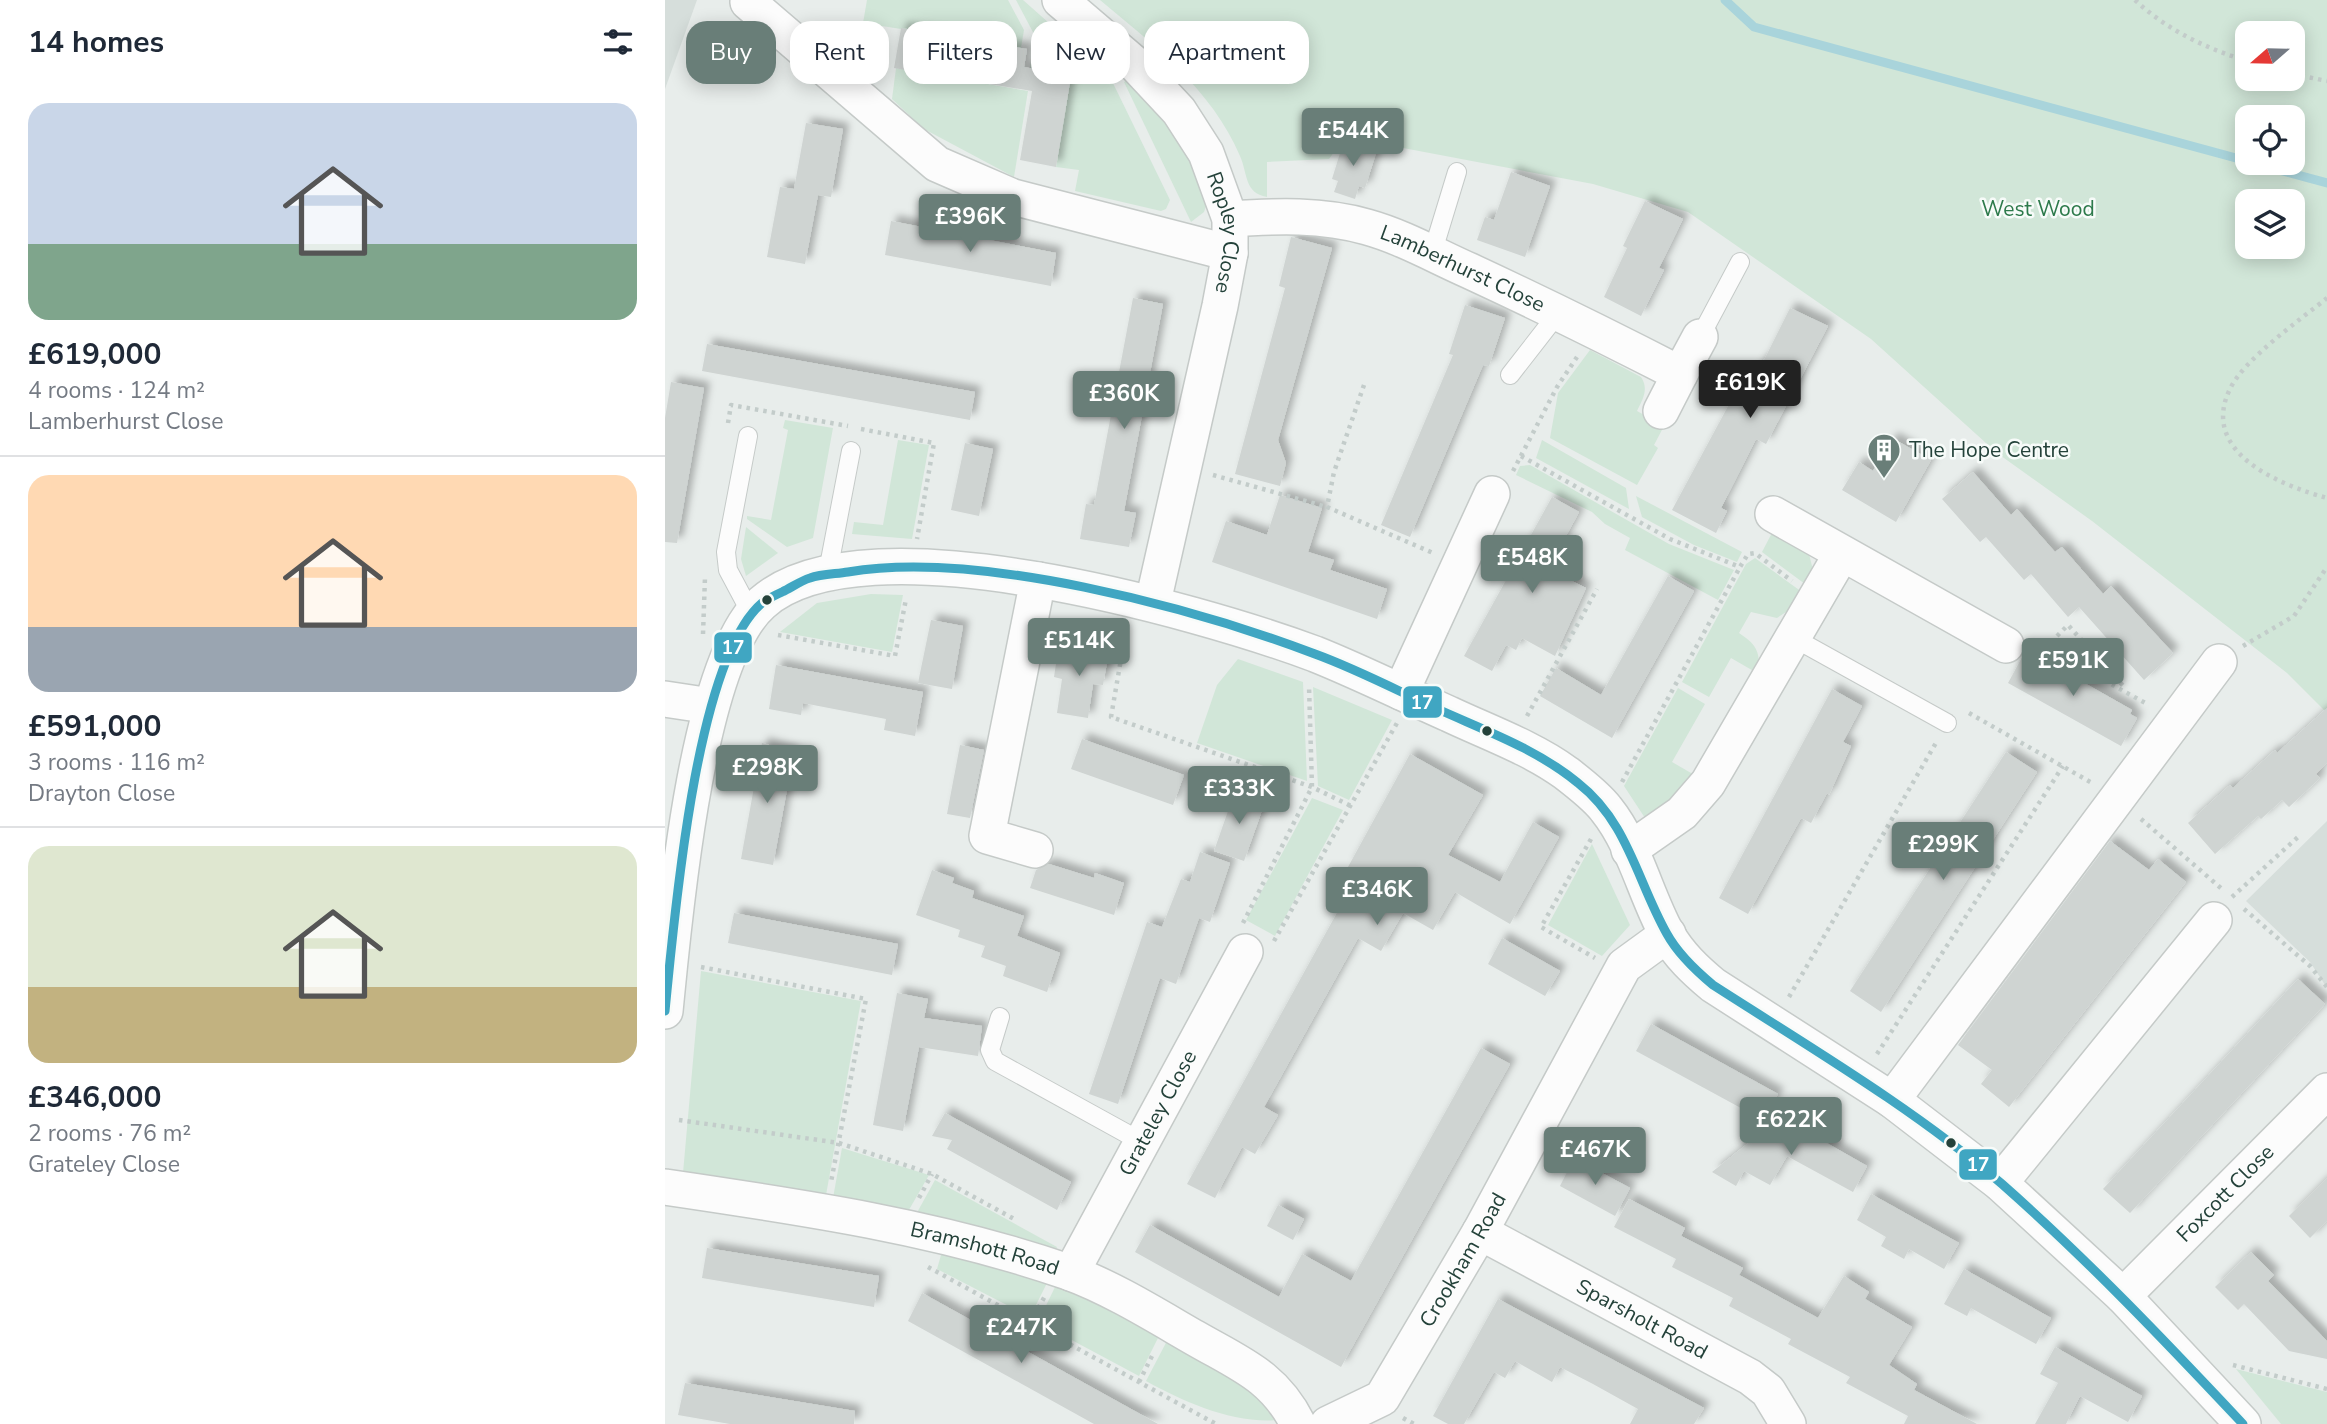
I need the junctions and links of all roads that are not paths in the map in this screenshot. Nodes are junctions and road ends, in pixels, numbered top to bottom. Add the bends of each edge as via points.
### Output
1 (1060, 0) edge
2 (748, 2) dead end
3 (1457, 172) dead end
4 (1230, 236) junction
5 (1432, 254) junction
6 (1740, 262) dead end
7 (1559, 312) junction
8 (1699, 337) joint
9 (1680, 374) junction
10 (1510, 375) dead end
11 (1661, 411) dead end
12 (748, 436) dead end
13 (851, 452) dead end
14 (1492, 494) road end
15 (1773, 514) dead end
16 (1841, 555) junction
17 (828, 571) junction
18 (1038, 580) junction
19 (1142, 600) junction
20 (748, 621) junction
21 (1792, 637) junction
22 (2005, 645) road end
23 (2219, 662) road end
24 (1406, 694) junction
25 (665, 699) edge
26 (711, 706) junction
27 (1947, 723) road end
28 (1035, 850) dead end
29 (1629, 850) junction
30 (2223, 909) road end
31 (1668, 934) junction
32 (1245, 952) road end
33 (665, 1011) edge
34 (1000, 1017) dead end
35 (2327, 1091) edge
36 (1892, 1100) junction
37 (1142, 1142) junction
38 (2000, 1183) junction
39 (665, 1187) edge
40 (1480, 1232) junction
41 (1071, 1273) junction
42 (2123, 1296) junction
43 (1298, 1424) edge
44 (1328, 1424) edge
45 (1788, 1424) edge
46 (2243, 1424) edge

1 - 4 street, Ropley Close via 1136,65 1179,111 1206,153
2 - 4 street, Lamberhurst Close via 937,164 1013,197
3 - 5 lane
4 - 5 street, Lamberhurst Close via 1278,215 1328,219 1366,226
4 - 19 street, Ropley Close via 1182,466
5 - 7 street, Lamberhurst Close
6 - 8 lane
7 - 9 street, Lamberhurst Close
7 - 10 lane
8 - 9 street
9 - 11 street
12 - 20 lane via 726,552
13 - 17 lane
14 - 24 street
15 - 16 street
16 - 21 street
16 - 22 street
17 - 18 street via 862,566 912,568
17 - 20 street via 790,585 762,603
18 - 19 street
18 - 28 street via 987,836
19 - 24 street via 1317,655
20 - 26 street via 732,643
21 - 27 lane
21 - 29 street via 1708,783 1682,813
23 - 36 street
24 - 29 street via 1564,772 1607,810
25 - 26 street
26 - 33 street via 693,798
29 - 31 street
30 - 38 street
31 - 36 street via 1688,963 1713,985
31 - 40 street, Crookham Road via 1621,972
32 - 37 street, Grateley Close
34 - 37 lane via 990,1051 995,1061
35 - 42 street, Foxcott Close
36 - 38 street
37 - 41 street, Grateley Close
38 - 42 street
39 - 41 street, Bramshott Road via 826,1210 983,1246
40 - 44 street, Crookham Road via 1382,1398
40 - 45 street, Sparsholt Road via 1750,1377 1768,1391
41 - 43 street, Bramshott Road via 1259,1376 1285,1398
42 - 46 street

